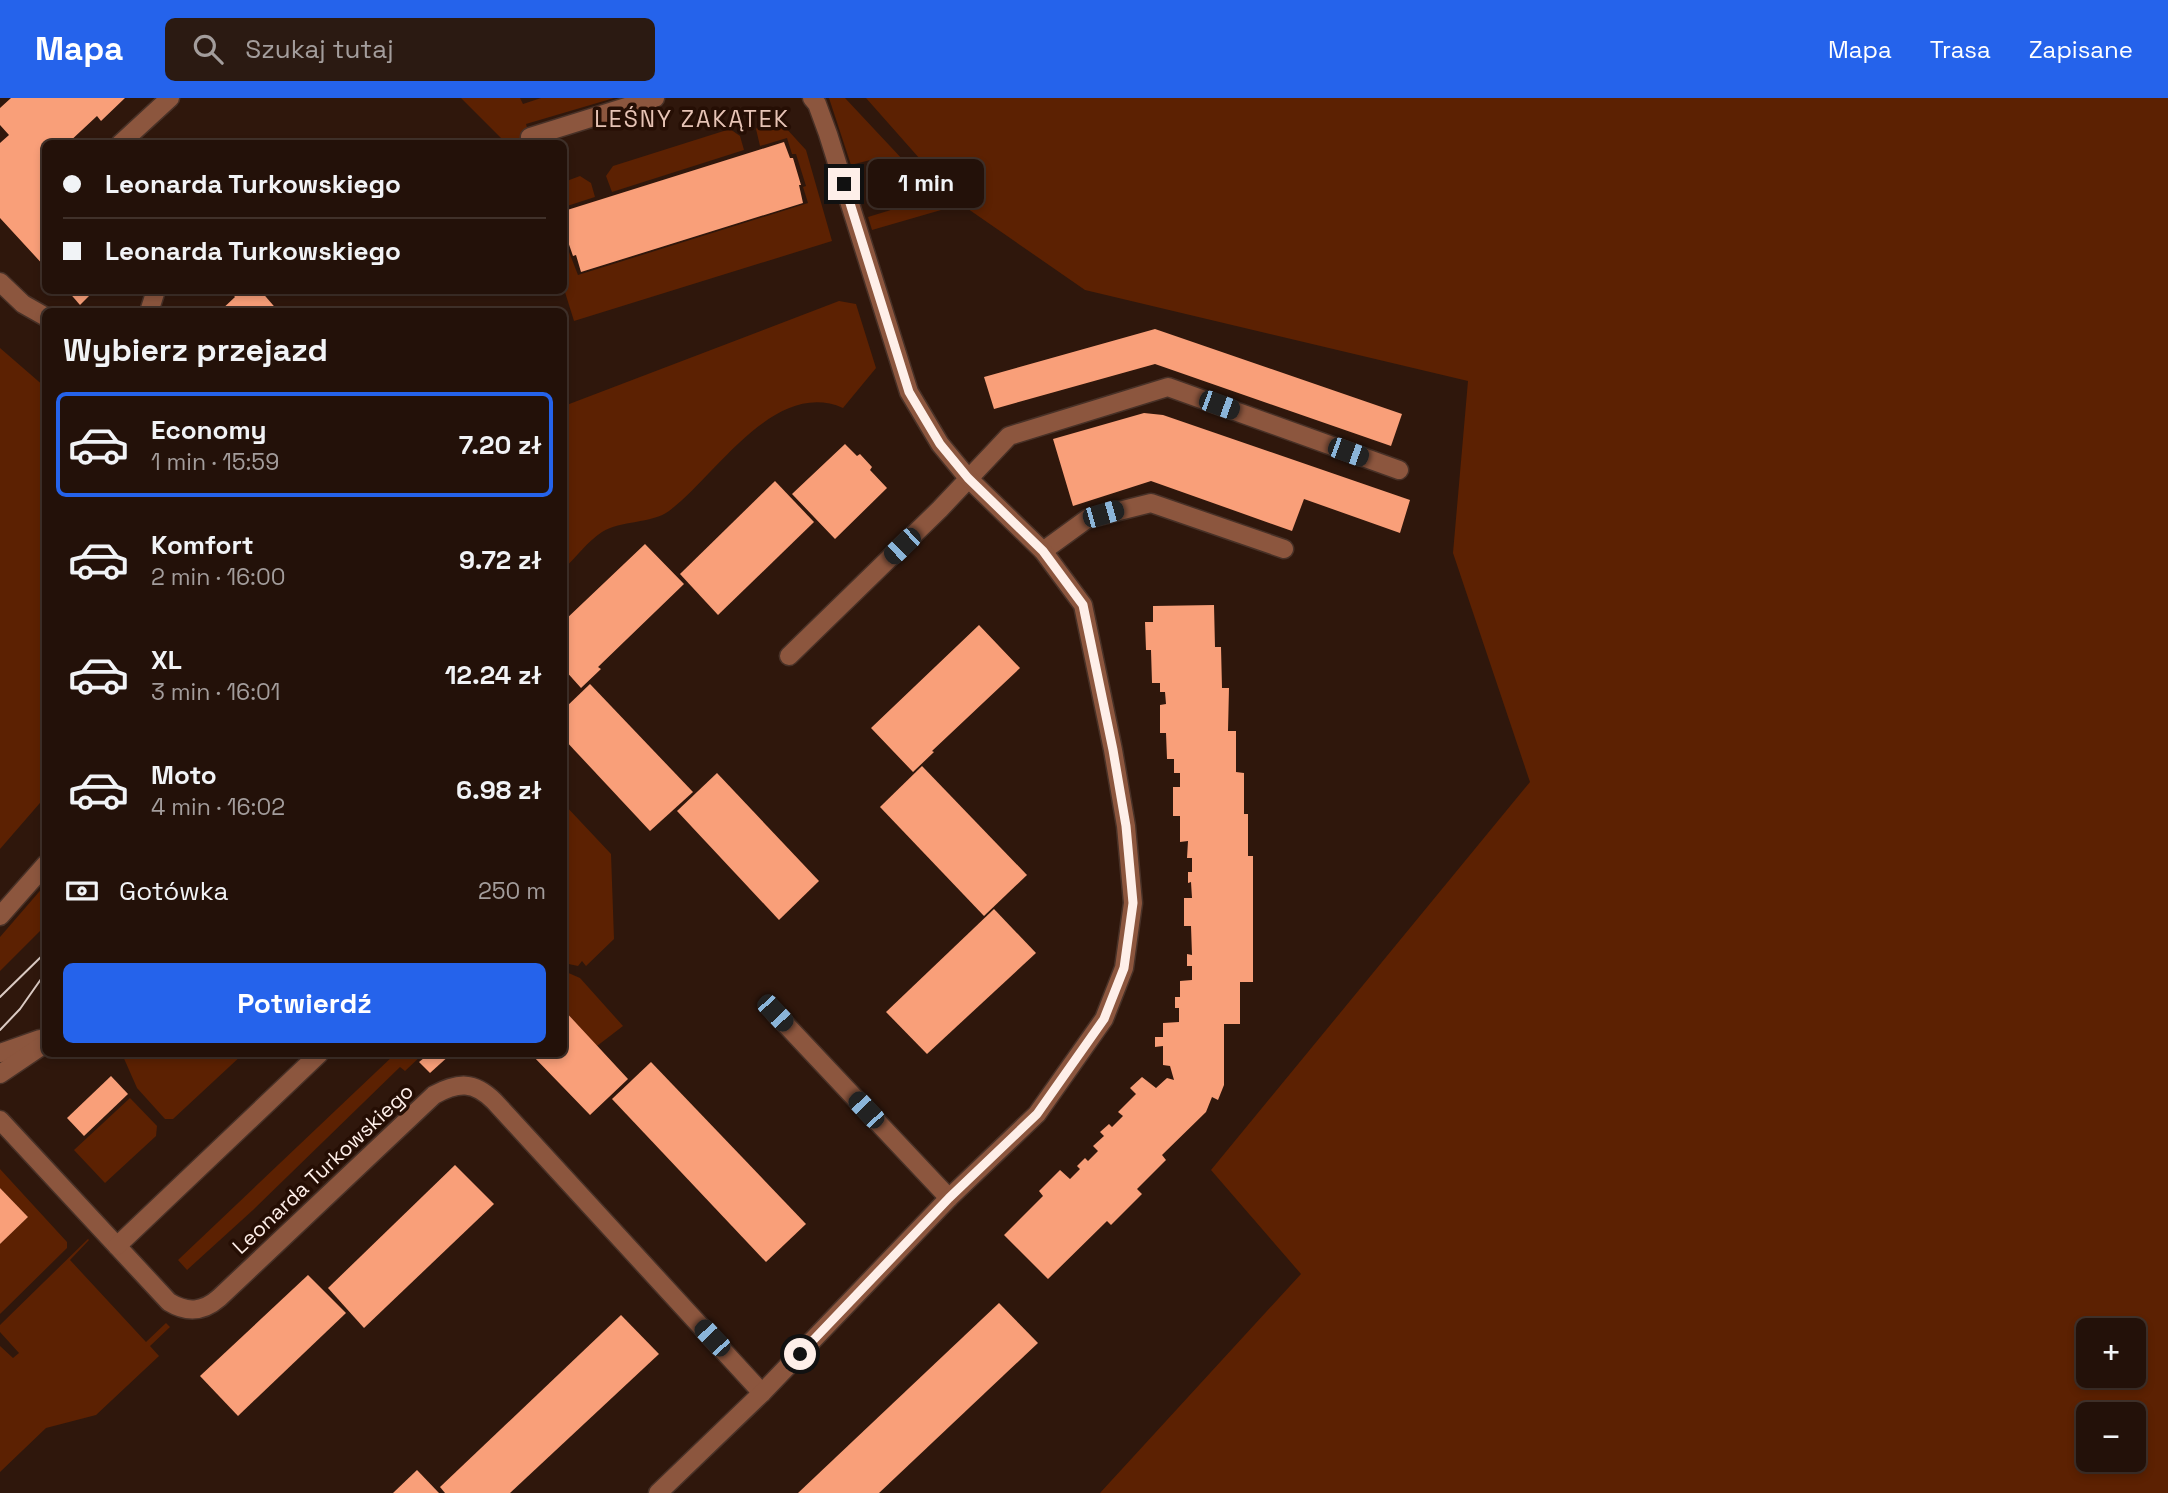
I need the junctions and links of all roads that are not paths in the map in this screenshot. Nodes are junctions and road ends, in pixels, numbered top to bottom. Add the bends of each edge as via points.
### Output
1 (170, 98) edge
2 (655, 98) edge
3 (812, 98) edge
4 (530, 137) dead end
5 (124, 140) edge
6 (0, 282) edge
7 (42, 315) edge
8 (1399, 470) dead end
9 (968, 478) junction
10 (1284, 549) dead end
11 (1043, 551) junction
12 (789, 656) dead end
13 (42, 869) edge
14 (0, 916) edge
15 (775, 1013) dead end
16 (42, 1038) edge
17 (42, 1046) edge
18 (0, 1053) edge
19 (316, 1057) edge
20 (0, 1074) edge
21 (0, 1120) edge
22 (949, 1198) junction
23 (117, 1246) junction
24 (762, 1393) junction
25 (658, 1493) edge

1 - 5 street
2 - 4 street
3 - 9 street via 828,134 909,392 940,444
6 - 7 street
8 - 9 street via 1168,387 1009,436
9 - 11 street
9 - 12 street
10 - 11 street via 1151,503 1087,519
11 - 22 street via 1083,605 1113,750 1133,903 1124,968 1104,1019 1037,1114
13 - 14 street
15 - 22 street
16 - 18 street
17 - 20 street
19 - 23 street
21 - 23 street, Leonarda Turkowskiego
22 - 24 street
23 - 24 street, Leonarda Turkowskiego via 169,1302 191,1310 211,1305 435,1095 449,1087 475,1087 495,1101
24 - 25 street

